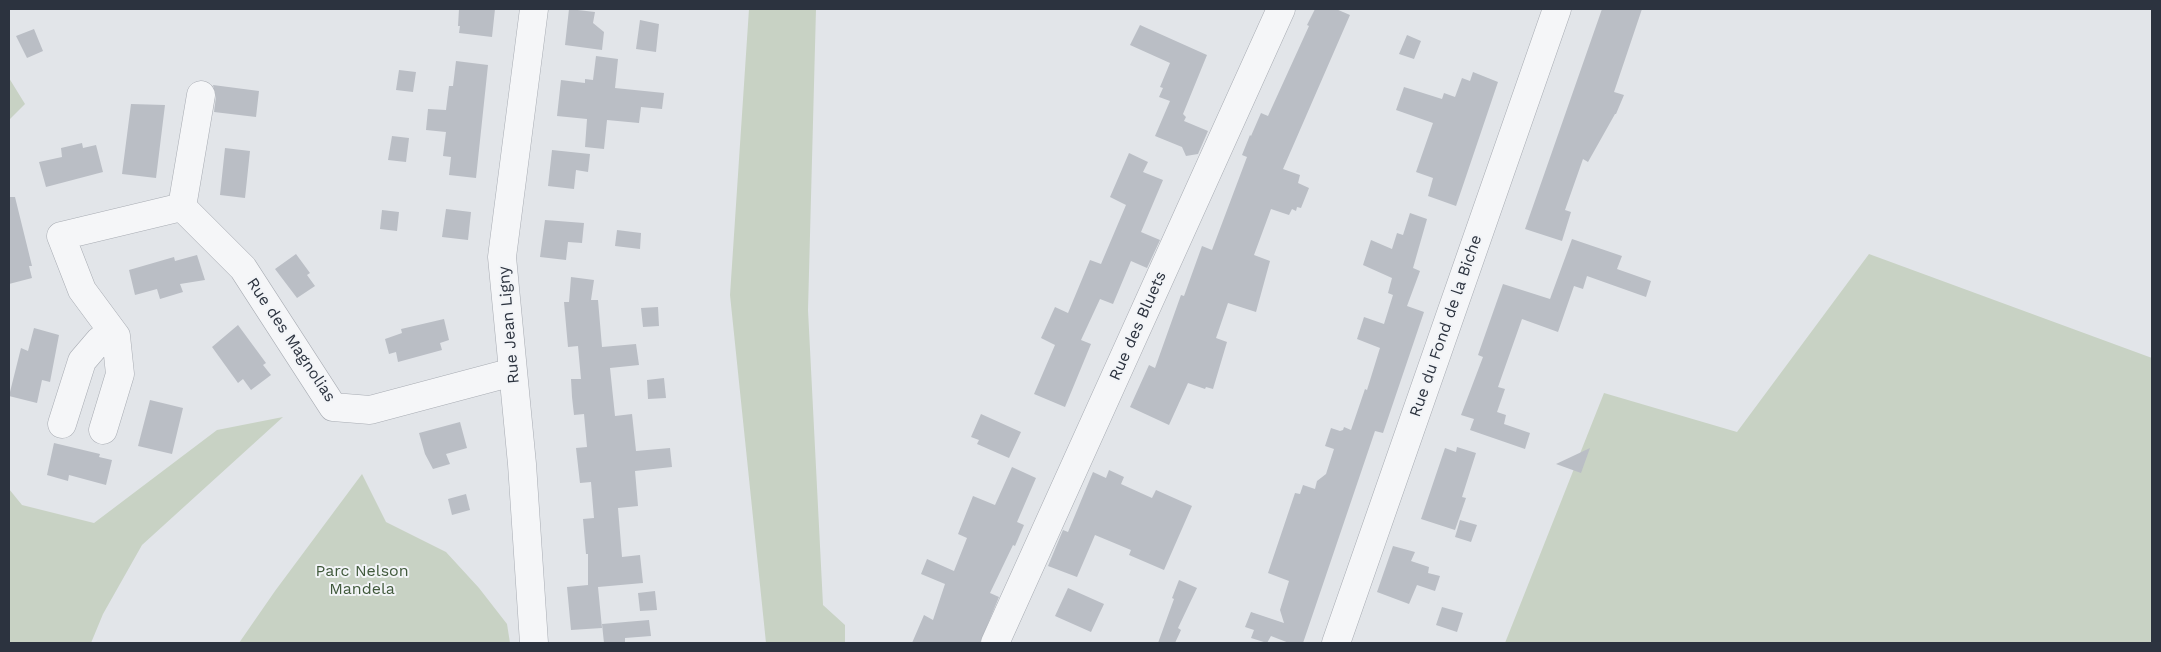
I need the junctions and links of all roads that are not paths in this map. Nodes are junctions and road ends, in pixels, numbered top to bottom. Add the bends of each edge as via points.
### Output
1 (534, 9) edge
2 (1281, 9) edge
3 (1557, 9) edge
4 (201, 95) dead end
5 (182, 207) junction
6 (116, 336) junction
7 (513, 372) junction
8 (62, 424) dead end
9 (103, 430) dead end
10 (534, 643) edge
11 (995, 643) edge
12 (1336, 643) edge

1 - 7 street, Rue Jean Ligny via 502,257
2 - 11 street, Rue des Bluets
3 - 12 street, Rue du Fond de la Biche
4 - 5 street
5 - 6 street via 61,236 82,290
5 - 7 street, Rue des Magnolias via 243,268 332,407 370,410
6 - 8 street via 100,340 82,361
6 - 9 street via 120,374
7 - 10 street, Rue Jean Ligny

